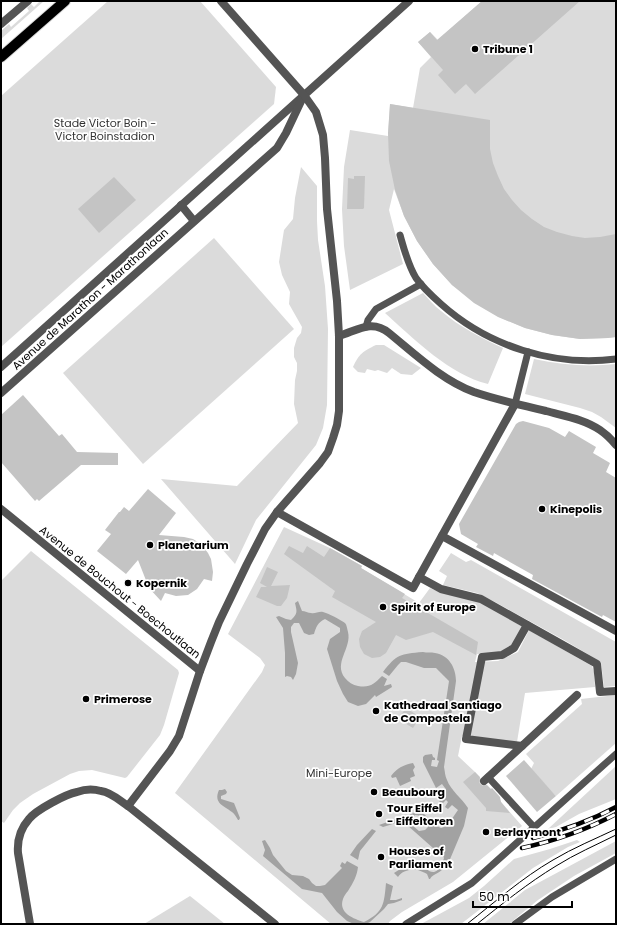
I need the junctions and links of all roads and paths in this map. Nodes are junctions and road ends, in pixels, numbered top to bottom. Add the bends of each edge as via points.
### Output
1 (28, 1) edge
2 (65, 1) edge
3 (221, 1) edge
4 (409, 1) edge
5 (1, 24) edge
6 (1, 57) edge
7 (304, 95) junction
8 (181, 206) junction
9 (194, 221) junction
10 (400, 235) dead end
11 (421, 284) junction
12 (366, 327) junction
13 (340, 336) junction
14 (528, 352) junction
15 (616, 359) edge
16 (1, 367) edge
17 (1, 393) edge
18 (516, 404) junction
19 (616, 445) edge
20 (1, 509) edge
21 (277, 512) junction
22 (442, 536) junction
23 (419, 578) junction
24 (527, 625) junction
25 (616, 631) edge
26 (200, 671) junction
27 (616, 691) edge
28 (578, 695) dead end
29 (522, 746) junction
30 (616, 754) edge
31 (486, 779) joint
32 (128, 806) junction
33 (534, 827) junction
34 (616, 859) edge
35 (30, 924) edge
36 (275, 924) edge
37 (406, 924) edge
38 (515, 924) edge

1 - 5 street
2 - 6 main road
3 - 7 street
4 - 7 street, Avenue de Marathon - Marathonlaan
7 - 8 street, Avenue de Marathon - Marathonlaan
7 - 9 street, Avenue de Marathon - Marathonlaan via 277,148
7 - 13 street via 316,112 322,135
8 - 9 street
8 - 16 street, Avenue de Marathon - Marathonlaan
9 - 17 street, Avenue de Marathon - Marathonlaan
10 - 11 lane via 412,271
11 - 12 lane via 376,309
11 - 14 lane via 461,321 494,339
12 - 13 street
12 - 18 street via 378,326 384,329 435,370 460,386
13 - 21 street via 339,410 328,452
14 - 15 lane via 570,360
14 - 18 lane
18 - 19 street via 582,421 601,430
18 - 22 street
20 - 26 street, Avenue de Bouchout - Boechoutlaan
21 - 23 street via 413,588
21 - 26 street via 247,564 219,622
22 - 23 street
22 - 25 street
23 - 24 street via 441,589 481,599
24 - 27 street via 597,664 600,692
24 - 29 street via 514,648 502,655 482,657 466,739
26 - 32 street, Avenue de Bouchout - Boechoutlaan via 179,736
28 - 29 street
29 - 31 street
30 - 33 lane
31 - 33 lane
32 - 35 street via 103,791 87,790 68,795 30,817 22,830 18,845
32 - 36 street
33 - 37 lane via 472,883
34 - 38 lane via 552,897

